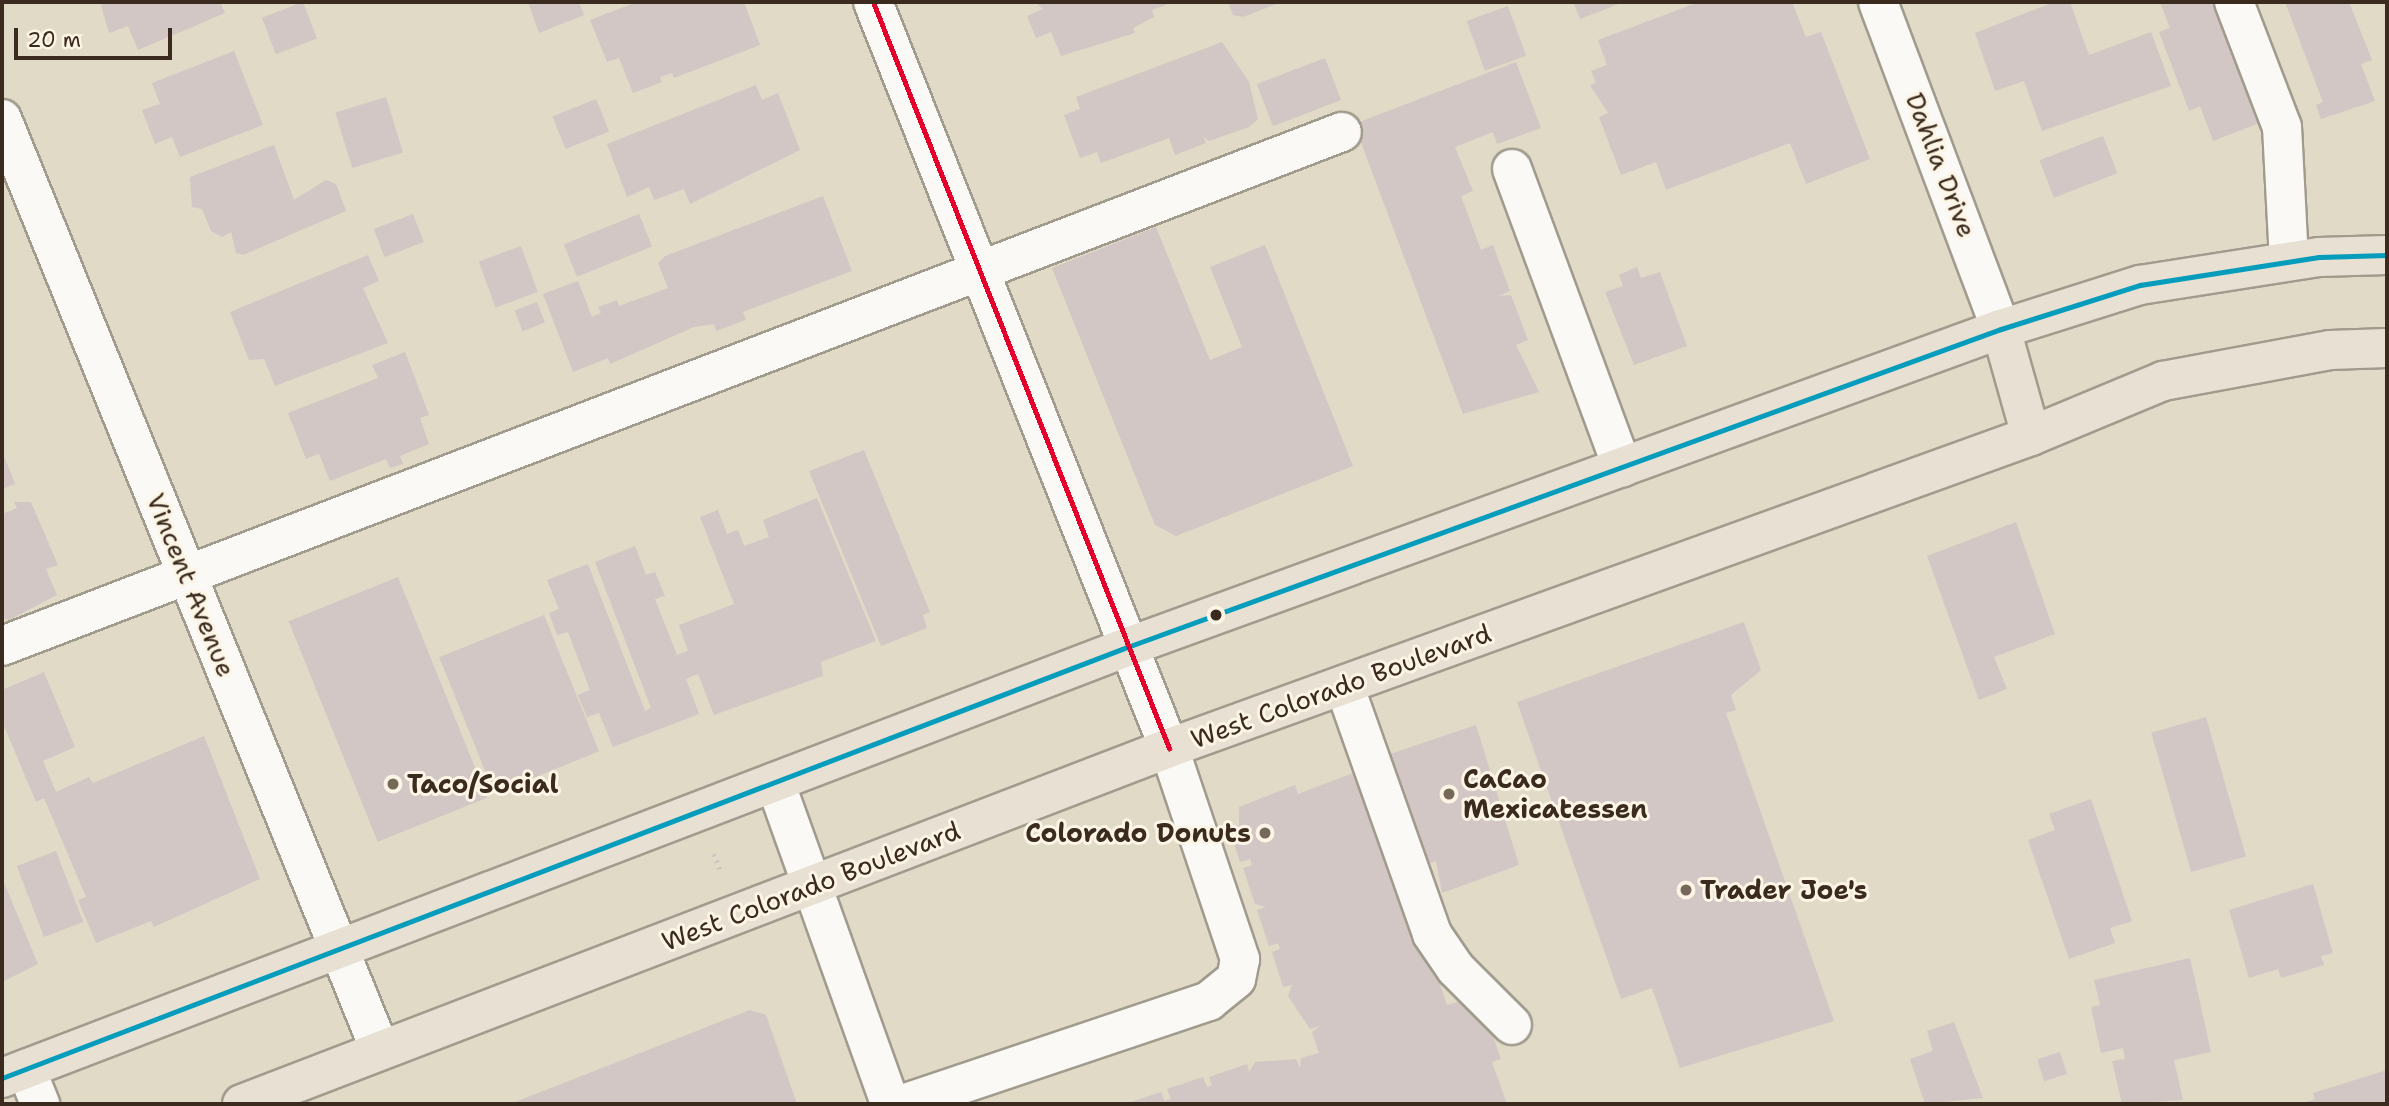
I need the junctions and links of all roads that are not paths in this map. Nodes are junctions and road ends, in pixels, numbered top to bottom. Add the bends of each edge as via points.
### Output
1 (873, 2) edge
2 (1878, 2) edge
3 (2234, 2) edge
4 (2, 119) edge
5 (1342, 132) dead end
6 (1512, 169) dead end
7 (2387, 255) edge
8 (2289, 261) junction
9 (980, 270) junction
10 (2001, 329) junction
11 (2387, 348) edge
12 (2031, 436) junction
13 (1622, 467) junction
14 (185, 572) junction
15 (2, 646) edge
16 (1130, 646) junction
17 (1344, 685) junction
18 (1169, 748) junction
19 (775, 782) junction
20 (815, 884) junction
21 (340, 948) junction
22 (1512, 1025) dead end
23 (380, 1050) junction
24 (14, 1074) edge
25 (40, 1104) edge
26 (242, 1104) edge
27 (890, 1104) edge
28 (904, 1104) edge

1 - 9 street
2 - 10 street, Dahlia Drive
3 - 8 street via 2282,127
4 - 14 street, Vincent Avenue
5 - 9 street
6 - 13 street
7 - 8 main road
8 - 10 main road via 2140,285
9 - 14 street
9 - 16 street
10 - 12 main road
10 - 13 main road
11 - 12 main road, West Colorado Boulevard via 2330,350 2163,381
12 - 17 main road, West Colorado Boulevard
13 - 16 main road
14 - 15 street
14 - 21 street, Vincent Avenue
16 - 18 street
16 - 19 main road
17 - 18 main road, West Colorado Boulevard
17 - 22 street via 1432,934 1456,969
18 - 20 main road, West Colorado Boulevard
18 - 28 street via 1238,940 1236,979 1209,1001
19 - 20 street
19 - 21 main road
20 - 23 main road, West Colorado Boulevard
20 - 27 street
21 - 23 street, Vincent Avenue
21 - 24 main road
23 - 26 main road, West Colorado Boulevard
24 - 25 street

